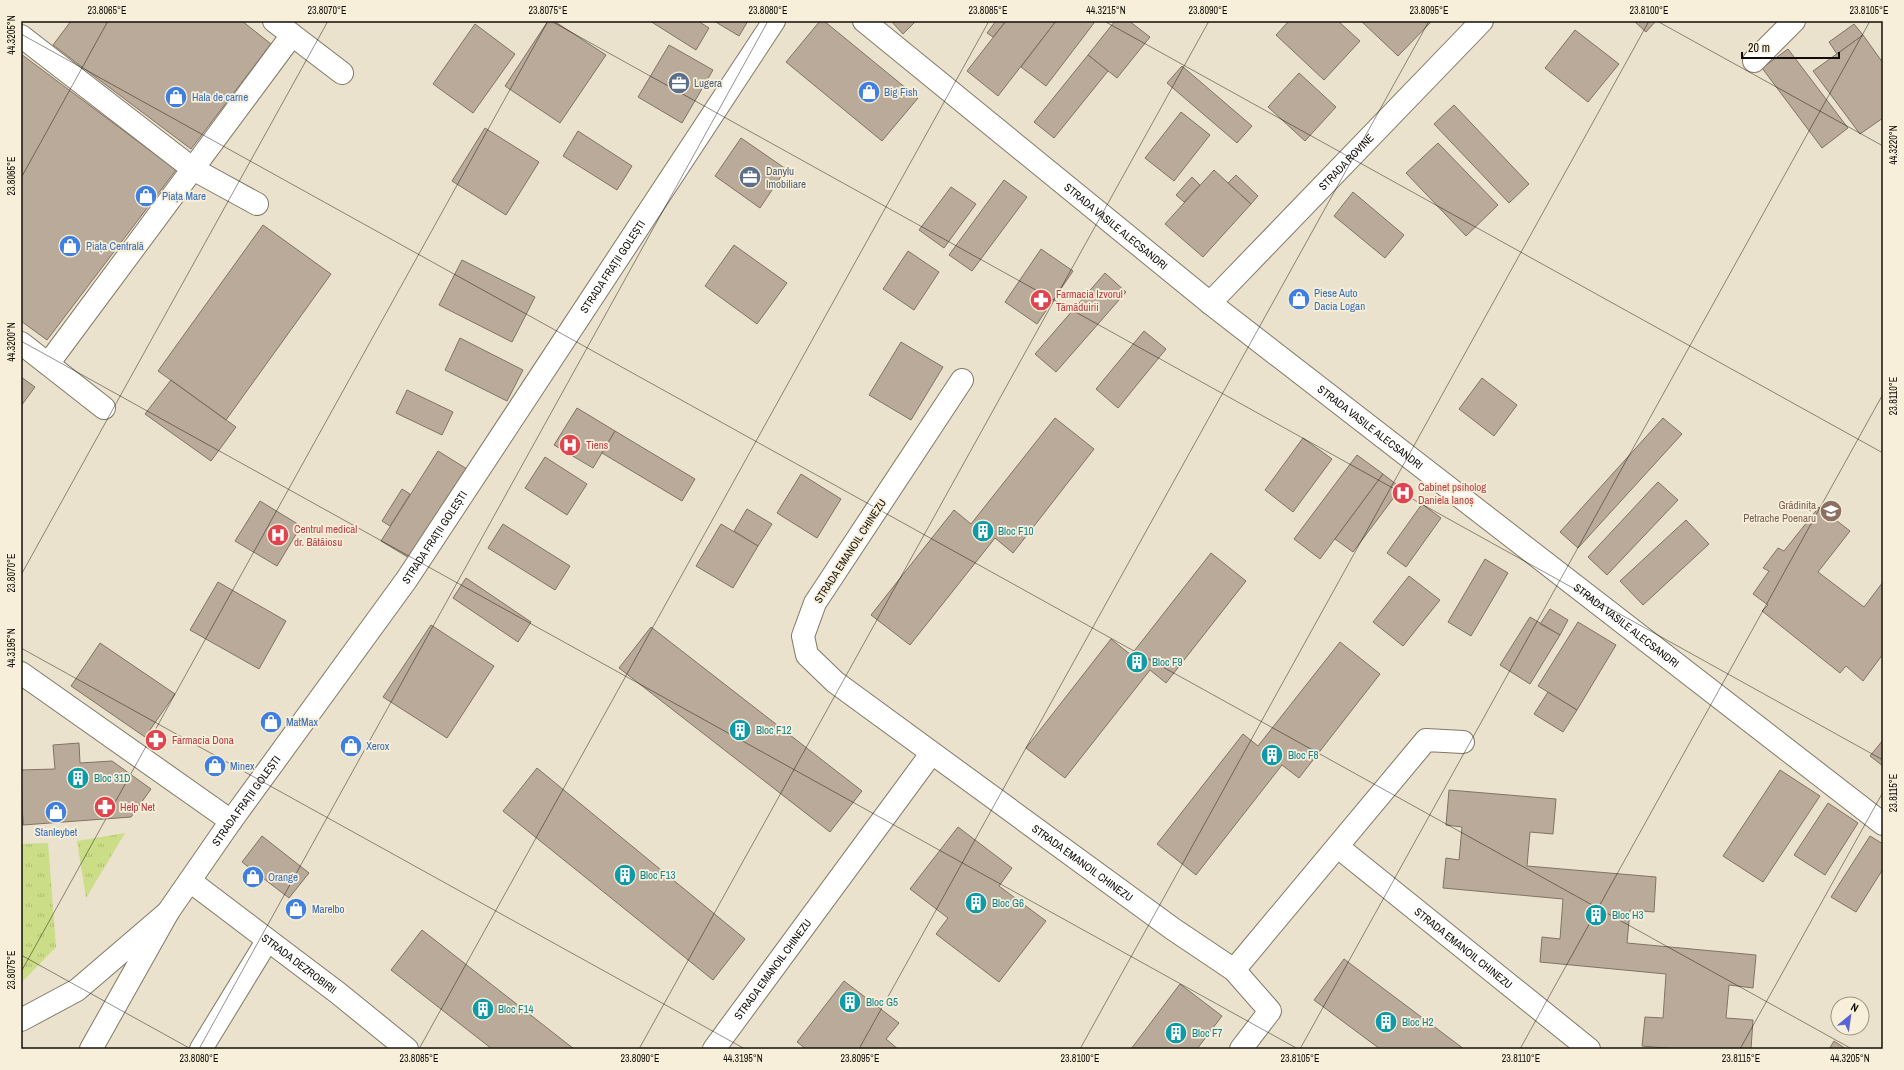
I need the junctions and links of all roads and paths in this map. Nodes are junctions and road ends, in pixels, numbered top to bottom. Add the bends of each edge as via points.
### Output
1 (274, 21) edge
2 (774, 21) edge
3 (864, 21) edge
4 (1482, 21) edge
5 (1794, 21) edge
6 (292, 35) junction
7 (21, 36) edge
8 (1754, 61) dead end
9 (342, 73) dead end
10 (193, 169) junction
11 (257, 204) dead end
12 (1210, 303) junction
13 (21, 343) edge
14 (48, 364) junction
15 (962, 380) dead end
16 (104, 408) dead end
17 (21, 673) edge
18 (1463, 742) dead end
19 (932, 754) junction
20 (231, 821) junction
21 (1883, 824) edge
22 (1338, 847) junction
23 (190, 881) junction
24 (168, 912) junction
25 (267, 941) junction
26 (1234, 970) junction
27 (21, 1020) edge
28 (91, 1049) edge
29 (201, 1049) edge
30 (406, 1049) edge
31 (714, 1049) edge
32 (1241, 1049) edge
33 (1589, 1049) edge

1 - 6 street
2 - 20 street, STRADA FRAȚII GOLEȘTI via 406,579
3 - 12 street, STRADA VASILE ALECSANDRI
4 - 12 street, STRADA ROVINE
5 - 8 street
6 - 9 street
6 - 10 street
7 - 10 street
10 - 11 street
10 - 14 street
12 - 21 street, STRADA VASILE ALECSANDRI
13 - 14 street
14 - 16 street
15 - 19 street, STRADA EMANOIL CHINEZU via 815,603 803,636 807,655 835,682
17 - 20 street
18 - 22 street via 1426,740
19 - 26 street, STRADA EMANOIL CHINEZU
19 - 31 street, STRADA EMANOIL CHINEZU
20 - 23 street, STRADA FRAȚII GOLEȘTI
22 - 26 street
22 - 33 street, STRADA EMANOIL CHINEZU
23 - 24 street, STRADA FRAȚII GOLEȘTI
23 - 25 street, STRADA DEZROBIRII
24 - 27 street via 77,990
24 - 28 street, STRADA FRAȚII GOLEȘTI
25 - 29 street
25 - 30 street, STRADA DEZROBIRII via 338,993
26 - 32 street, STRADA EMANOIL CHINEZU via 1270,1011

